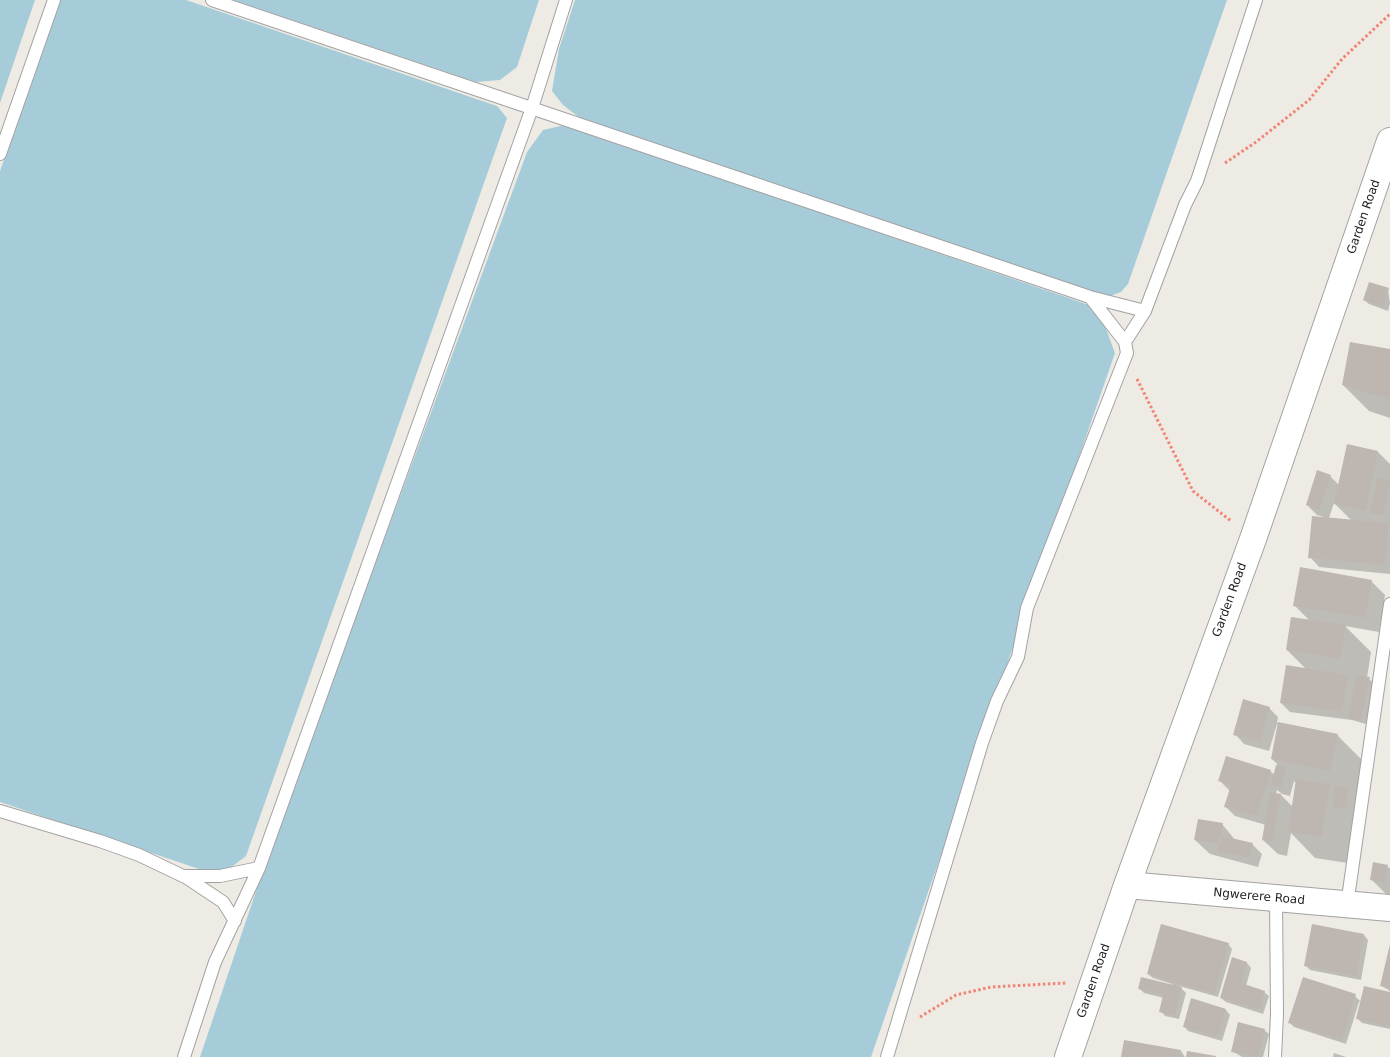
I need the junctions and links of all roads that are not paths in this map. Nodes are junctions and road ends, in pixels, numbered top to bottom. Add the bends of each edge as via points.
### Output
1 (54, 0) edge
2 (212, 0) edge
3 (566, 0) edge
4 (1256, 0) edge
5 (532, 108) junction
6 (1390, 142) edge
7 (0, 154) edge
8 (1090, 297) junction
9 (1145, 311) junction
10 (1126, 348) junction
11 (1390, 604) edge
12 (0, 810) edge
13 (259, 868) junction
14 (183, 876) junction
15 (1127, 885) junction
16 (1276, 898) junction
17 (1347, 905) junction
18 (1390, 908) edge
19 (236, 922) junction
20 (184, 1057) edge
21 (887, 1057) edge
22 (1068, 1057) edge
23 (1275, 1057) edge

1 - 7 lane
2 - 5 lane
3 - 5 lane
4 - 9 lane via 1197,181
5 - 8 lane
5 - 13 lane
6 - 15 street, Garden Road
8 - 9 lane
8 - 10 lane
9 - 10 lane
10 - 21 lane via 1027,608 1018,657 982,743
11 - 17 lane
12 - 14 lane via 139,855
13 - 14 lane via 220,876
13 - 19 lane
14 - 19 lane via 224,902
15 - 16 street, Ngwerere Road
15 - 22 street, Garden Road
16 - 17 street, Ngwerere Road
16 - 23 lane
17 - 18 street, Ngwerere Road
19 - 20 lane via 215,962

